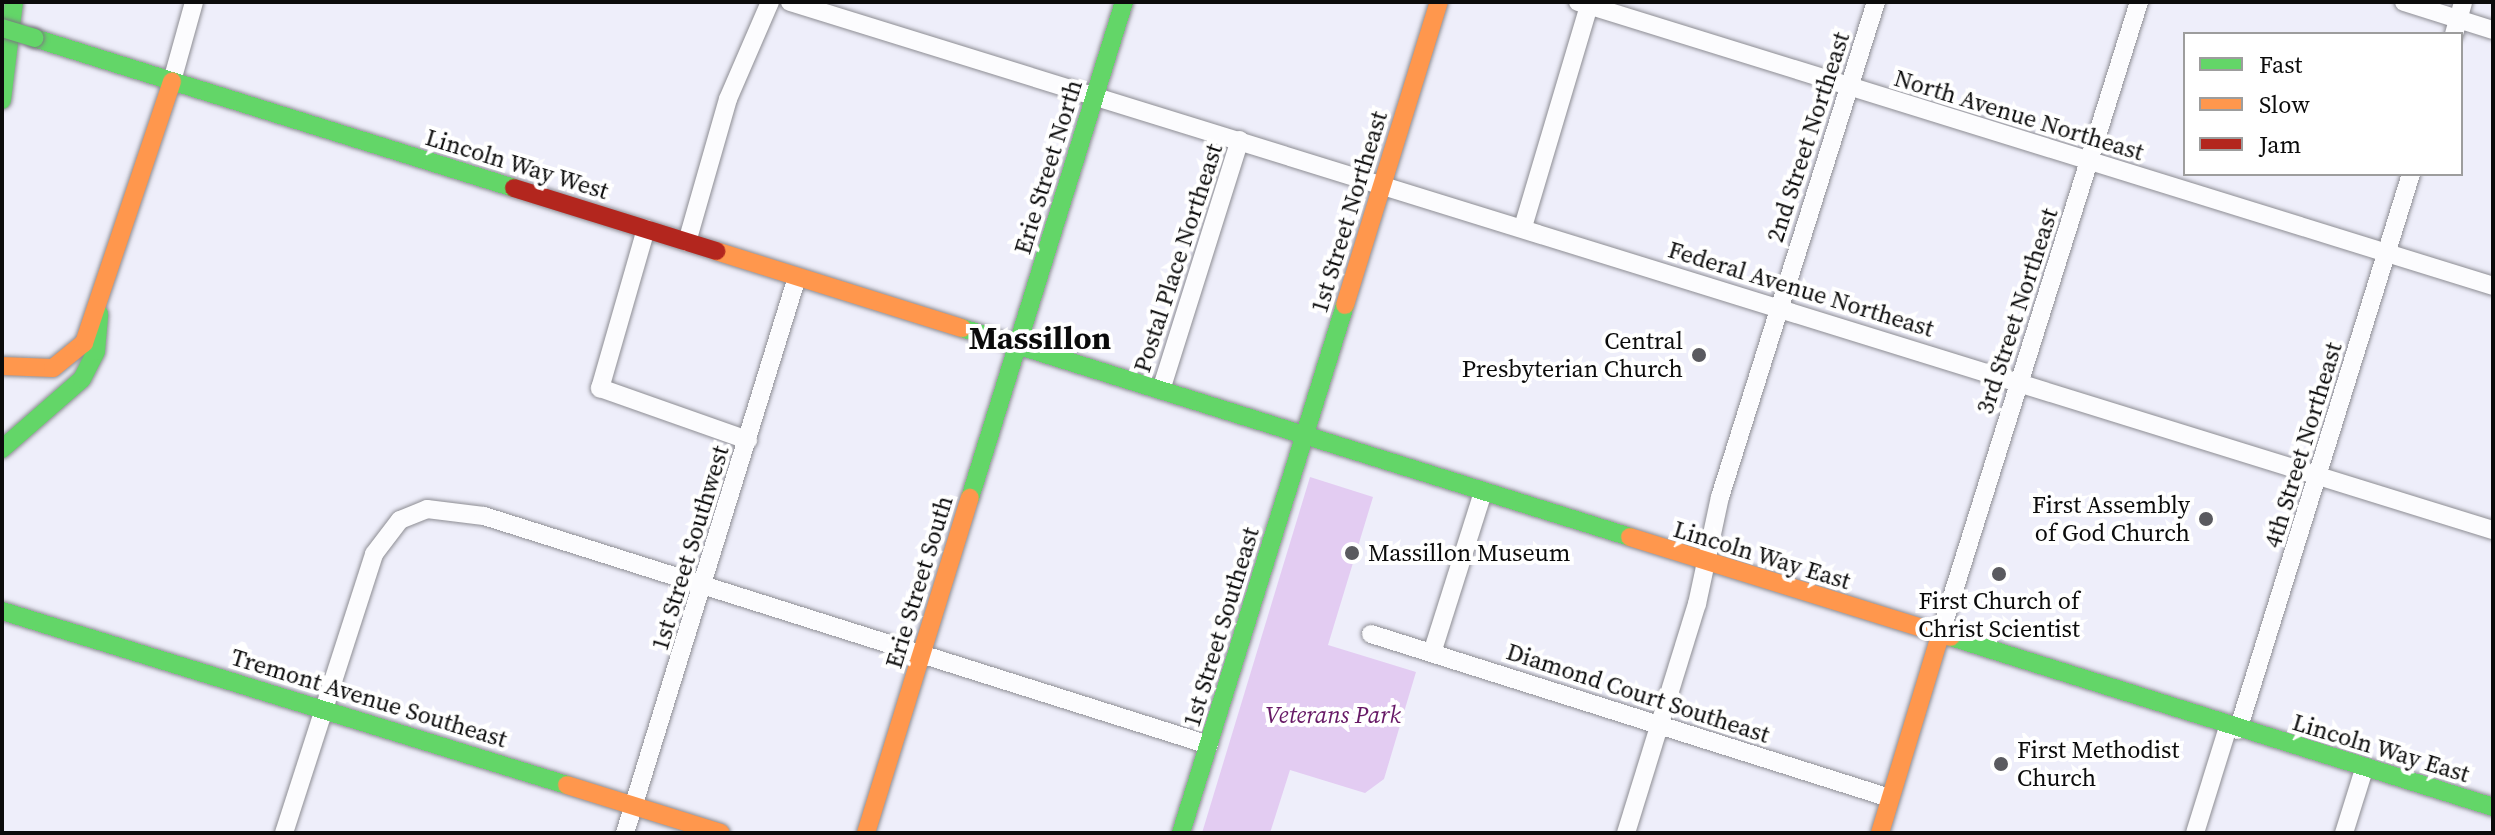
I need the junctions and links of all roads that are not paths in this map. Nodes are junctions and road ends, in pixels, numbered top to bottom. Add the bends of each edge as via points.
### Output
1 (14, 2) edge
2 (194, 2) edge
3 (770, 2) edge
4 (790, 2) edge
5 (1124, 2) edge
6 (1439, 2) edge
7 (1876, 2) edge
8 (2139, 2) edge
9 (2404, 2) edge
10 (1586, 3) edge
11 (2459, 18) edge
12 (2, 28) edge
13 (2493, 30) edge
14 (172, 81) junction
15 (1850, 87) junction
16 (1095, 95) junction
17 (2, 100) edge
18 (1240, 140) junction
19 (2089, 162) junction
20 (2410, 176) edge
21 (1383, 183) junction
22 (1523, 227) junction
23 (646, 229) junction
24 (687, 242) junction
25 (2387, 253) junction
26 (797, 277) junction
27 (2493, 286) edge
28 (1779, 307) junction
29 (99, 314) junction
30 (1018, 346) junction
31 (2, 366) edge
32 (2019, 383) junction
33 (1161, 390) junction
34 (1305, 436) junction
35 (748, 440) junction
36 (2, 449) edge
37 (2319, 476) junction
38 (1483, 492) junction
39 (2493, 530) edge
40 (1706, 563) junction
41 (704, 586) junction
42 (9, 613) edge
43 (1371, 634) dead end
44 (1940, 635) junction
45 (1432, 653) junction
46 (922, 656) junction
47 (323, 709) junction
48 (1660, 725) junction
49 (2233, 729) junction
50 (1209, 745) junction
51 (2364, 769) junction
52 (1890, 798) junction
53 (634, 807) junction
54 (2493, 807) edge
55 (284, 833) edge
56 (625, 833) edge
57 (721, 833) edge
58 (866, 833) edge
59 (1181, 833) edge
60 (1626, 833) edge
61 (1880, 833) edge
62 (2195, 833) edge
63 (2344, 833) edge

1 - 17 main road
2 - 14 street
3 - 24 street via 732,88
4 - 16 street, Federal Avenue Northeast
5 - 16 main road, Erie Street North
6 - 21 main road, 1st Street Northeast
7 - 15 street, 2nd Street Northeast
8 - 19 street, 3rd Street Northeast
9 - 11 street
10 - 15 street, North Avenue Northeast
10 - 22 street
11 - 13 street
12 - 14 main road, Lincoln Way West, bridge
14 - 23 main road, Lincoln Way West
14 - 29 main road
15 - 19 street, North Avenue Northeast
15 - 28 street, 2nd Street Northeast
16 - 18 street, Federal Avenue Northeast
16 - 30 main road, Erie Street North
18 - 21 street, Federal Avenue Northeast
18 - 33 street, Postal Place Northeast
19 - 25 street, North Avenue Northeast
19 - 32 street, 3rd Street Northeast
20 - 25 street, 4th Street Northeast
21 - 22 street, Federal Avenue Northeast
21 - 34 main road, 1st Street Northeast
22 - 28 street, Federal Avenue Northeast
23 - 24 main road, Lincoln Way West
23 - 35 street via 600,388
24 - 26 main road, Lincoln Way West
25 - 27 street, North Avenue Northeast
25 - 37 street, 4th Street Northeast
26 - 30 main road, Lincoln Way West
26 - 35 street, 1st Street Southwest
28 - 32 street, Federal Avenue Northeast
28 - 40 street, 2nd Street Northeast
29 - 31 main road via 63,364 39,370
29 - 36 main road via 96,351 82,379
30 - 33 main road, Lincoln Way East
30 - 46 main road, Erie Street South
32 - 37 street, Federal Avenue Northeast
32 - 44 street, 3rd Street Northeast
33 - 34 main road, Lincoln Way East
34 - 38 main road, Lincoln Way East
34 - 50 main road, 1st Street Southeast
35 - 41 street, 1st Street Southwest
37 - 39 street, Federal Avenue Northeast
37 - 49 street, 4th Street Northeast
38 - 40 main road, Lincoln Way East
38 - 45 street
40 - 44 main road, Lincoln Way East
40 - 48 street, 2nd Street Northeast
41 - 46 street
41 - 47 street via 484,516 442,508 413,512 389,529 374,554
41 - 53 street, 1st Street Southwest
42 - 47 main road, Tremont Avenue Southeast
43 - 45 street, Diamond Court Southeast
44 - 49 main road, Lincoln Way East
44 - 52 main road
45 - 48 street, Diamond Court Southeast
46 - 50 street
46 - 58 main road, Erie Street South
47 - 53 main road, Tremont Avenue Southeast
47 - 55 street
48 - 52 street, Diamond Court Southeast
48 - 60 street, 2nd Street Northeast
49 - 51 main road, Lincoln Way East
49 - 62 street, 4th Street Northeast
50 - 59 main road, 1st Street Southeast
51 - 54 main road, Lincoln Way East
51 - 63 street
52 - 61 main road
53 - 56 street, 1st Street Southwest
53 - 57 main road, Tremont Avenue Southeast

